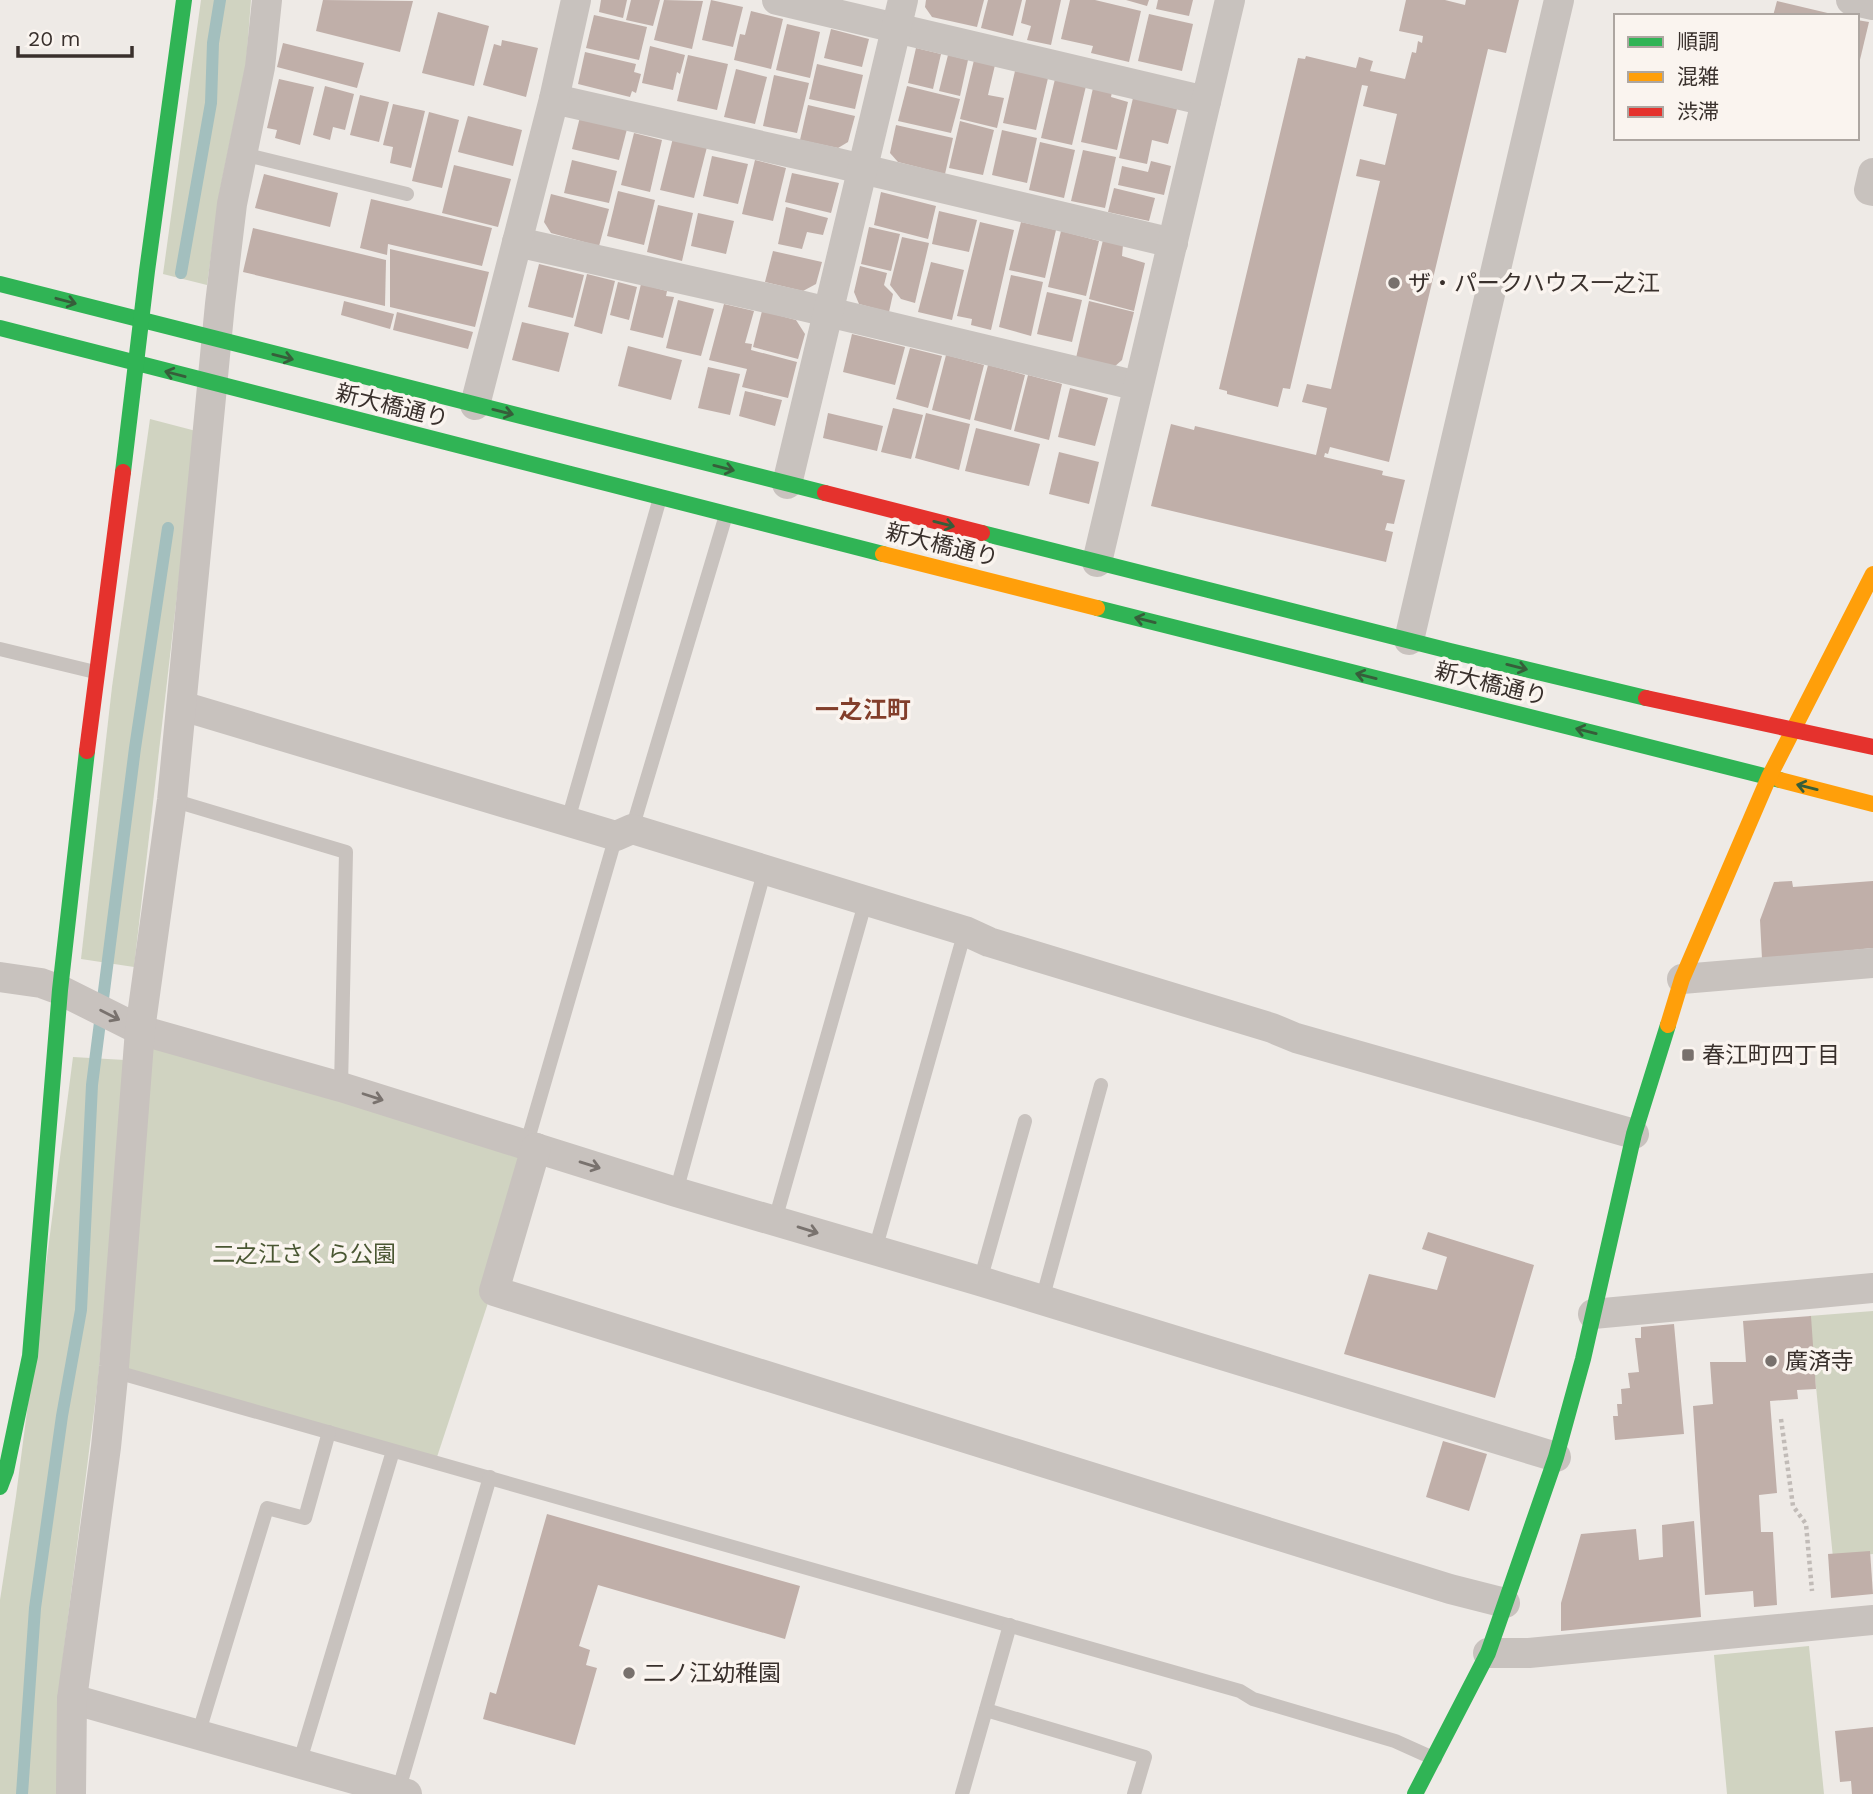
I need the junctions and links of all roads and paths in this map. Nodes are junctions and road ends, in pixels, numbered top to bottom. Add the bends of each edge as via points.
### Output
1 (184, 0) edge
2 (267, 0) edge
3 (576, 0) edge
4 (777, 0) edge
5 (1230, 0) edge
6 (1559, 0) edge
7 (1851, 0) edge
8 (1873, 5) edge
9 (900, 14) edge
10 (554, 99) junction
11 (1206, 101) junction
12 (243, 154) junction
13 (863, 170) junction
14 (1873, 173) edge
15 (1873, 191) edge
16 (407, 194) dead end
17 (517, 242) junction
18 (1173, 243) junction
19 (0, 284) edge
20 (828, 313) junction
21 (141, 321) junction
22 (0, 328) edge
23 (216, 340) junction
24 (137, 364) junction
25 (212, 384) junction
26 (1139, 386) junction
27 (475, 405) junction
28 (787, 484) junction
29 (660, 498) junction
30 (726, 514) junction
31 (1097, 562) junction
32 (1873, 574) edge
33 (1409, 640) junction
34 (0, 649) edge
35 (96, 672) junction
36 (182, 706) junction
37 (1793, 730) junction
38 (1873, 747) edge
39 (1769, 777) junction
40 (172, 800) junction
41 (1873, 804) edge
42 (568, 820) junction
43 (624, 832) junction
44 (765, 869) junction
45 (866, 900) junction
46 (965, 931) junction
47 (1873, 963) edge
48 (0, 977) edge
49 (1682, 979) junction
50 (60, 990) junction
51 (140, 1030) junction
52 (1101, 1085) dead end
53 (341, 1087) junction
54 (1025, 1121) dead end
55 (1634, 1134) junction
56 (531, 1147) junction
57 (676, 1192) junction
58 (775, 1220) junction
59 (875, 1250) junction
60 (980, 1281) junction
61 (1873, 1288) edge
62 (1042, 1300) junction
63 (1592, 1314) junction
64 (113, 1371) junction
65 (1781, 1419) dead end
66 (329, 1432) junction
67 (393, 1451) junction
68 (1556, 1457) junction
69 (491, 1477) junction
70 (0, 1487) edge
71 (1505, 1603) junction
72 (1873, 1620) edge
73 (1010, 1625) junction
74 (1815, 1625) junction
75 (1488, 1653) junction
76 (72, 1699) junction
77 (986, 1710) junction
78 (198, 1735) junction
79 (1435, 1759) junction
80 (299, 1764) junction
81 (402, 1793) edge
82 (71, 1794) edge
83 (962, 1794) edge
84 (1134, 1794) edge
85 (1416, 1794) edge

1 - 21 main road
2 - 12 street
3 - 10 street
4 - 9 street
5 - 11 street
6 - 33 street
7 - 8 street
9 - 11 street
9 - 13 street
10 - 13 street
10 - 17 street
11 - 18 street
12 - 16 lane
12 - 23 street via 232,204
13 - 18 street
13 - 20 street
14 - 15 street via 1869,190
17 - 20 street
17 - 27 street
18 - 26 street
19 -> 21 main road, 新大橋通り
20 - 26 street
20 - 28 street
21 - 23 main road, 新大橋通り
21 - 24 main road
22 - 24 main road, 新大橋通り
23 - 25 street
23 -> 27 main road, 新大橋通り
25 -> 24 main road, 新大橋通り
24 - 35 main road
25 - 29 main road, 新大橋通り
25 - 36 street
26 - 31 street
27 -> 28 main road, 新大橋通り
28 -> 31 main road, 新大橋通り
29 - 30 main road, 新大橋通り
29 - 42 lane
39 -> 30 main road, 新大橋通り
30 - 43 lane
31 - 33 main road, 新大橋通り
32 - 37 main road
33 -> 37 main road, 新大橋通り
34 - 35 lane
35 - 50 main road
36 - 40 street
36 - 42 street
37 - 38 main road, 新大橋通り
37 - 39 main road
41 -> 39 main road, 新大橋通り
39 - 49 main road
40 - 51 street
40 - 53 lane via 346,852
42 - 43 street
43 - 44 street
43 - 56 lane
44 - 45 street
44 - 57 lane
45 - 46 street
45 - 58 lane
46 - 55 street via 1296,1038
46 - 59 lane
47 - 49 street
48 - 50 street
49 - 55 main road
50 -> 51 street
50 - 70 main road via 30,1356
51 - 53 street
51 - 64 street
52 - 62 lane
53 -> 56 street
54 - 60 lane
55 - 63 main road
56 -> 57 street
56 - 71 street via 494,1291
57 - 58 street
58 -> 59 street
59 - 60 street
60 - 62 street
61 - 63 street
62 - 68 street
63 - 68 main road
64 - 66 lane
64 - 76 street
65 - 74 path via 1793,1506 1806,1524
66 - 67 lane
66 - 78 lane via 305,1518 267,1508
67 - 69 lane
67 - 80 lane
68 - 71 main road
69 - 73 lane
69 - 81 lane
71 - 75 main road
72 - 74 street
73 - 77 lane
73 - 79 lane via 1240,1691 1253,1699 1395,1741
74 - 75 street via 1530,1653
75 - 79 main road
76 - 78 street
76 - 82 street
77 - 83 lane
77 - 84 lane via 1145,1757
78 - 80 street
79 - 85 main road
80 - 81 street

